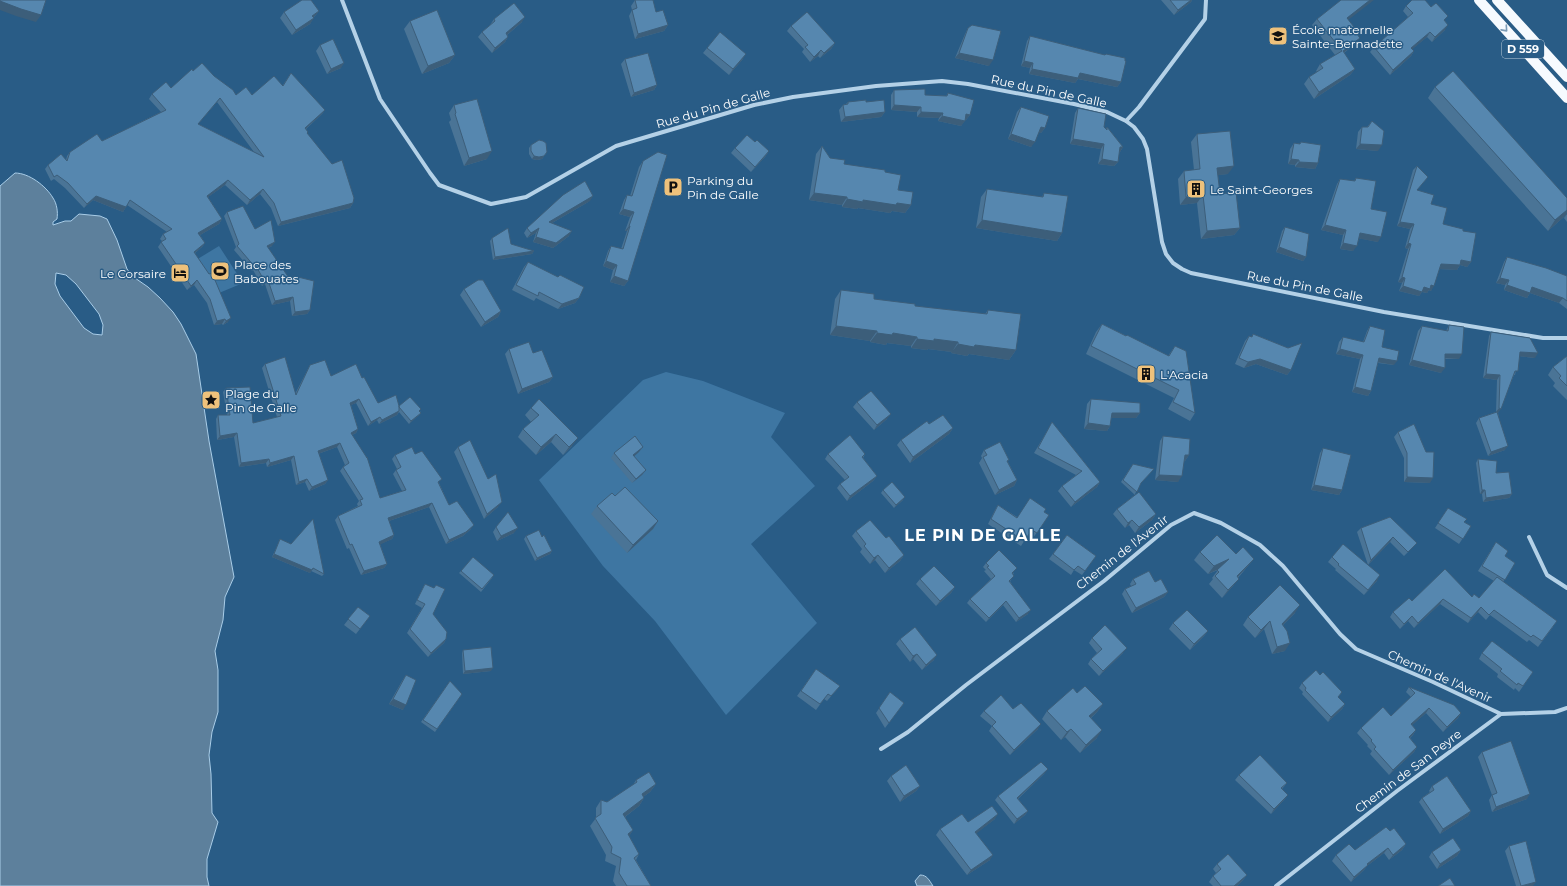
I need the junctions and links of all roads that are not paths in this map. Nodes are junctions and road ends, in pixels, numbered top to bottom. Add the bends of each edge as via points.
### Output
1 (342, 0) edge
2 (1206, 0) edge
3 (1479, 0) edge
4 (1497, 0) edge
5 (1567, 77) edge
6 (1567, 98) edge
7 (1126, 121) junction
8 (1567, 338) edge
9 (1529, 537) dead end
10 (1567, 588) edge
11 (1567, 708) edge
12 (1501, 714) junction
13 (881, 749) dead end
14 (1276, 886) edge

1 - 7 street, Rue du Pin de Galle via 380,99 430,173 439,185 491,204 526,197 616,146 754,105 876,86 942,81 968,84 1074,104 1107,112
2 - 7 street via 1204,19
3 -> 6 main road, D 559
4 - 5 main road, D 559
7 - 8 street, Rue du Pin de Galle via 1143,138 1150,165 1162,242 1166,254 1182,269 1191,273 1384,312 1542,338
9 - 10 street via 1547,575
11 - 12 street via 1555,712
12 - 13 street, Chemin de l'Avenir via 1356,649 1340,634 1283,566 1260,545 1221,523 1194,513 1172,525 1104,581 972,680 908,732
12 - 14 street, Chemin de San Peyre

